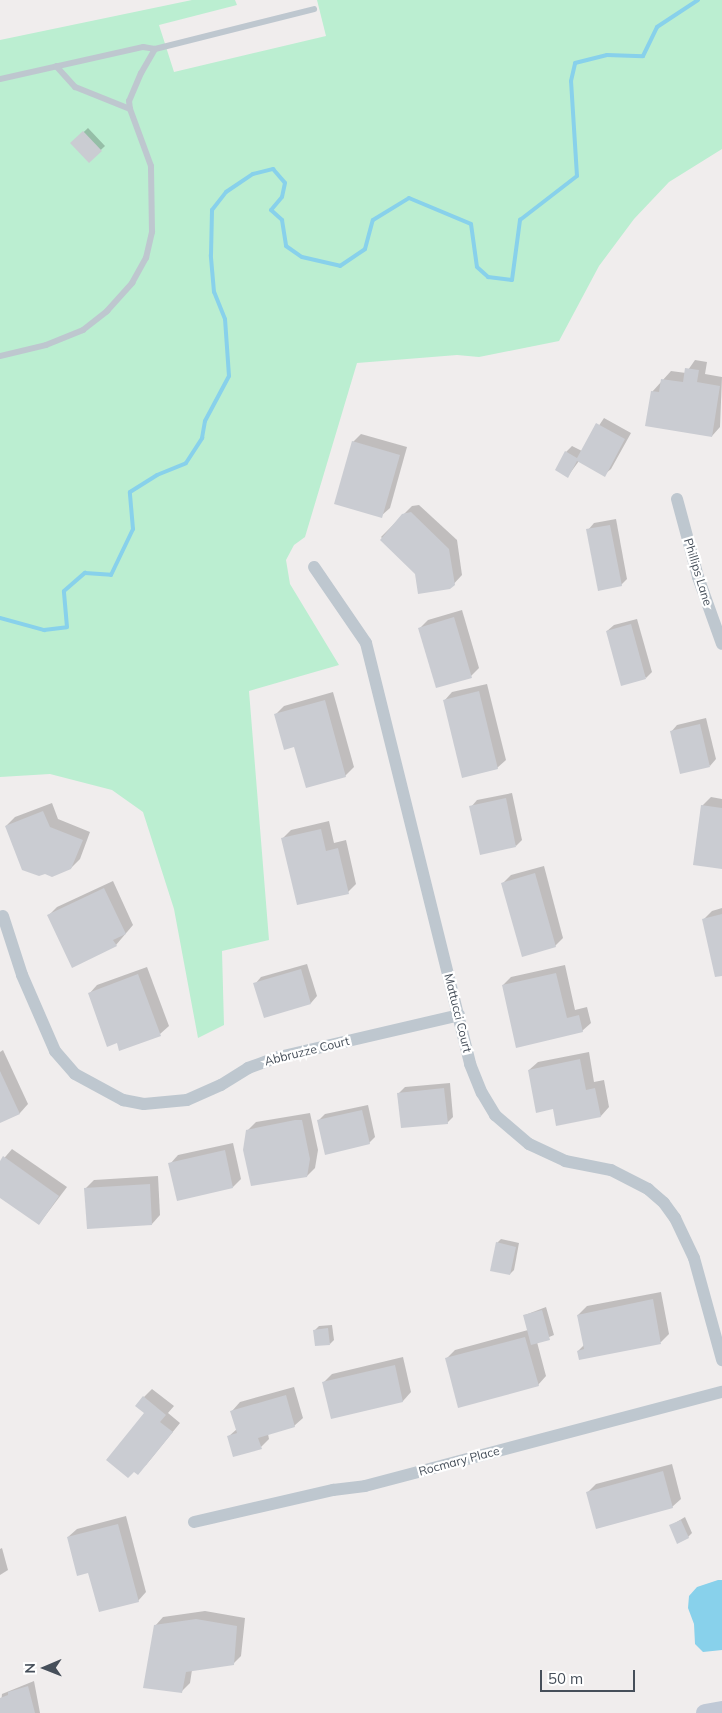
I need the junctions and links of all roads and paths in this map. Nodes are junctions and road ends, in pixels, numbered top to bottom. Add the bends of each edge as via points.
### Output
1 (314, 8) dead end
2 (155, 49) junction
3 (56, 66) junction
4 (0, 78) edge
5 (130, 109) junction
6 (0, 356) edge
7 (677, 499) dead end
8 (314, 567) dead end
9 (722, 644) edge
10 (3, 916) dead end
11 (459, 1015) junction
12 (722, 1360) edge
13 (722, 1392) edge
14 (194, 1522) dead end
15 (722, 1710) edge
16 (705, 1713) edge

1 - 2 lane
2 - 3 lane via 143,47
2 - 5 lane via 129,101
3 - 4 lane
3 - 5 lane via 76,87
5 - 6 lane via 151,166 152,232 146,258 126,290 83,330 46,345
7 - 9 street, Phillips Lane via 698,577
8 - 11 street, Mattucci Court via 366,643
10 - 11 street, Abbruzze Court via 22,975 55,1051 75,1074 123,1100 144,1104 187,1100 222,1085 248,1068 278,1057
11 - 12 street, Mattucci Court via 470,1064 482,1093 495,1115 510,1130 548,1155 611,1170 632,1180 664,1203 694,1258
13 - 14 street, Rocmary Place via 365,1486 333,1490
15 - 16 main road

